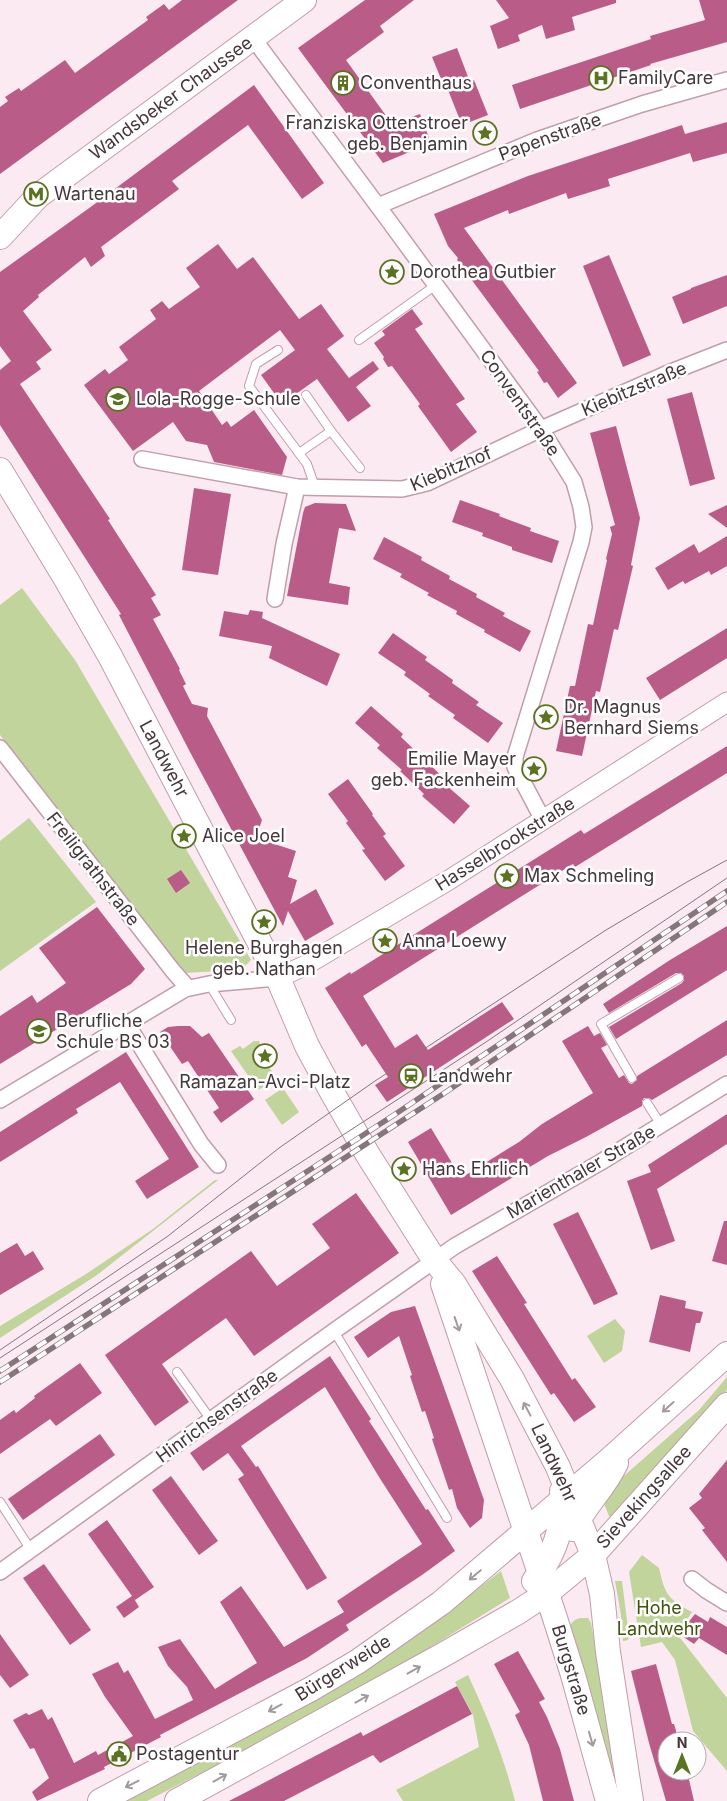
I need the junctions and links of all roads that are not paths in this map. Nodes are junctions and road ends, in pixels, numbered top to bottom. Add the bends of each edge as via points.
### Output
1 (304, 0) edge
2 (253, 38) junction
3 (727, 80) edge
4 (38, 196) junction
5 (378, 206) junction
6 (0, 213) edge
7 (0, 236) edge
8 (436, 285) junction
9 (359, 340) dead end
10 (278, 350) dead end
11 (727, 350) edge
12 (306, 395) dead end
13 (541, 429) junction
14 (331, 431) junction
15 (299, 453) junction
16 (142, 459) dead end
17 (360, 468) dead end
18 (0, 470) edge
19 (297, 487) junction
20 (315, 488) junction
21 (275, 600) dead end
22 (727, 702) edge
23 (0, 748) edge
24 (543, 820) junction
25 (278, 978) junction
26 (679, 978) dead end
27 (209, 984) junction
28 (188, 988) junction
29 (231, 1020) dead end
30 (127, 1024) junction
31 (632, 1078) dead end
32 (727, 1084) edge
33 (0, 1100) edge
34 (647, 1103) dead end
35 (661, 1125) junction
36 (218, 1165) dead end
37 (435, 1261) junction
38 (334, 1331) junction
39 (727, 1354) edge
40 (177, 1372) dead end
41 (723, 1412) edge
42 (211, 1420) junction
43 (623, 1448) junction
44 (566, 1497) junction
45 (0, 1502) edge
46 (447, 1518) dead end
47 (559, 1549) junction
48 (31, 1550) junction
49 (0, 1572) edge
50 (692, 1579) dead end
51 (727, 1604) edge
52 (100, 1801) edge
53 (177, 1801) edge
54 (608, 1801) edge
55 (631, 1801) edge

1 - 2 main road, Wandsbeker Chaussee
2 - 4 main road, Wandsbeker Chaussee
2 - 5 street, Conventstraße
3 - 5 street, Papenstraße via 642,104 537,140
4 - 6 main road, Wandsbeker Chaussee
4 - 7 main road, Wandsbeker Chaussee
5 - 8 street, Conventstraße
8 - 9 lane
8 - 13 street, Conventstraße
10 - 15 lane via 256,364 249,386
11 - 13 street, Kiebitzstraße
12 - 14 lane
13 - 20 street, Kiebitzhof via 427,483 402,489
13 - 24 street, Conventstraße via 574,482 584,527 515,756 515,767
14 - 15 lane
14 - 17 lane
15 - 20 lane via 307,464
16 - 19 street, Kiebitzhof
18 - 25 main road, Landwehr via 110,656
19 - 20 street, Kiebitzhof
19 - 21 street
22 - 24 street, Hasselbrookstraße
23 - 28 street, Freiligrathstraße
24 - 25 street, Hasselbrookstraße via 427,894
25 - 27 street
25 - 37 main road, Landwehr via 307,1046 333,1094
26 - 31 lane via 601,1024
27 - 28 street
27 - 29 lane
28 - 30 street
30 - 33 street
30 - 36 street via 201,1144
32 - 35 street, Marienthaler Straße
34 - 35 lane
35 - 37 street, Marienthaler Straße via 465,1240
37 - 38 street, Hinrichsenstraße
44 -> 37 main road, Landwehr via 558,1467 512,1379 454,1284
37 -> 47 main road, Landwehr via 502,1457
38 - 42 street, Hinrichsenstraße
38 - 46 lane
39 -> 43 main road, Sievekingsallee
40 - 42 lane
41 - 47 main road, Sievekingsallee
42 - 48 street, Hinrichsenstraße
43 - 44 main road, Sievekingsallee
43 - 47 main road, Sievekingsallee via 605,1482
44 - 47 main road, Landwehr
44 - 47 main road, Bürgerweide
45 - 48 lane
47 -> 52 main road, Bürgerweide via 441,1603 357,1662 311,1689
53 -> 47 main road, Bürgerweide via 518,1612
47 -> 54 main road, Burgstraße via 554,1615
47 - 55 main road, Burgstraße via 602,1594
48 - 49 street, Hinrichsenstraße
50 - 51 street

